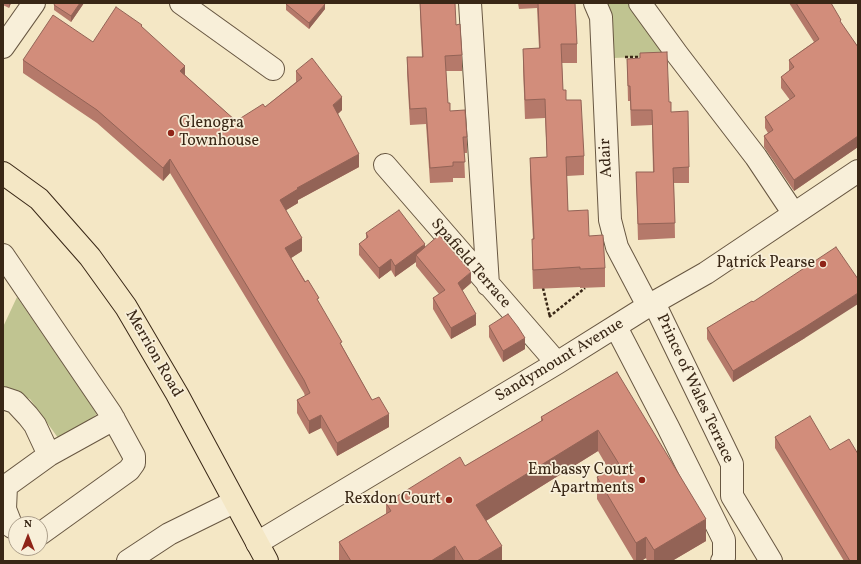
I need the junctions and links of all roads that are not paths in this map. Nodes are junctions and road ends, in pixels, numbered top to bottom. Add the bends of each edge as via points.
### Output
1 (34, 3) edge
2 (181, 3) edge
3 (470, 3) edge
4 (595, 3) edge
5 (640, 3) edge
6 (3, 47) edge
7 (273, 69) dead end
8 (385, 165) dead end
9 (858, 171) edge
10 (3, 173) edge
11 (794, 214) junction
12 (3, 255) edge
13 (488, 286) junction
14 (651, 305) junction
15 (616, 327) junction
16 (557, 363) junction
17 (3, 398) edge
18 (114, 419) junction
19 (49, 455) junction
20 (5, 486) edge
21 (234, 502) junction
22 (8, 519) edge
23 (48, 528) edge
24 (262, 552) edge
25 (128, 561) edge
26 (722, 561) edge
27 (771, 561) edge

1 - 6 street
2 - 7 street
3 - 13 street
4 - 14 street, Adair via 601,16 610,220 617,247
5 - 11 street via 756,157
8 - 13 street, Spafield Terrace
9 - 11 street, Sandymount Avenue
10 - 21 main road, Merrion Road via 39,199 90,257 121,300 177,394
11 - 14 street, Sandymount Avenue via 706,273
12 - 18 street
13 - 16 street, Spafield Terrace
14 - 15 street, Sandymount Avenue
14 - 27 street, Prince of Wales Terrace via 732,464 732,496
15 - 16 street, Sandymount Avenue
15 - 26 street via 724,540
16 - 24 street, Sandymount Avenue
17 - 19 street via 15,402 28,416
18 - 19 street
18 - 23 street via 134,456 134,463 124,474
19 - 20 street
20 - 22 street via 5,509
21 - 24 main road, Merrion Road
21 - 25 street via 169,534

